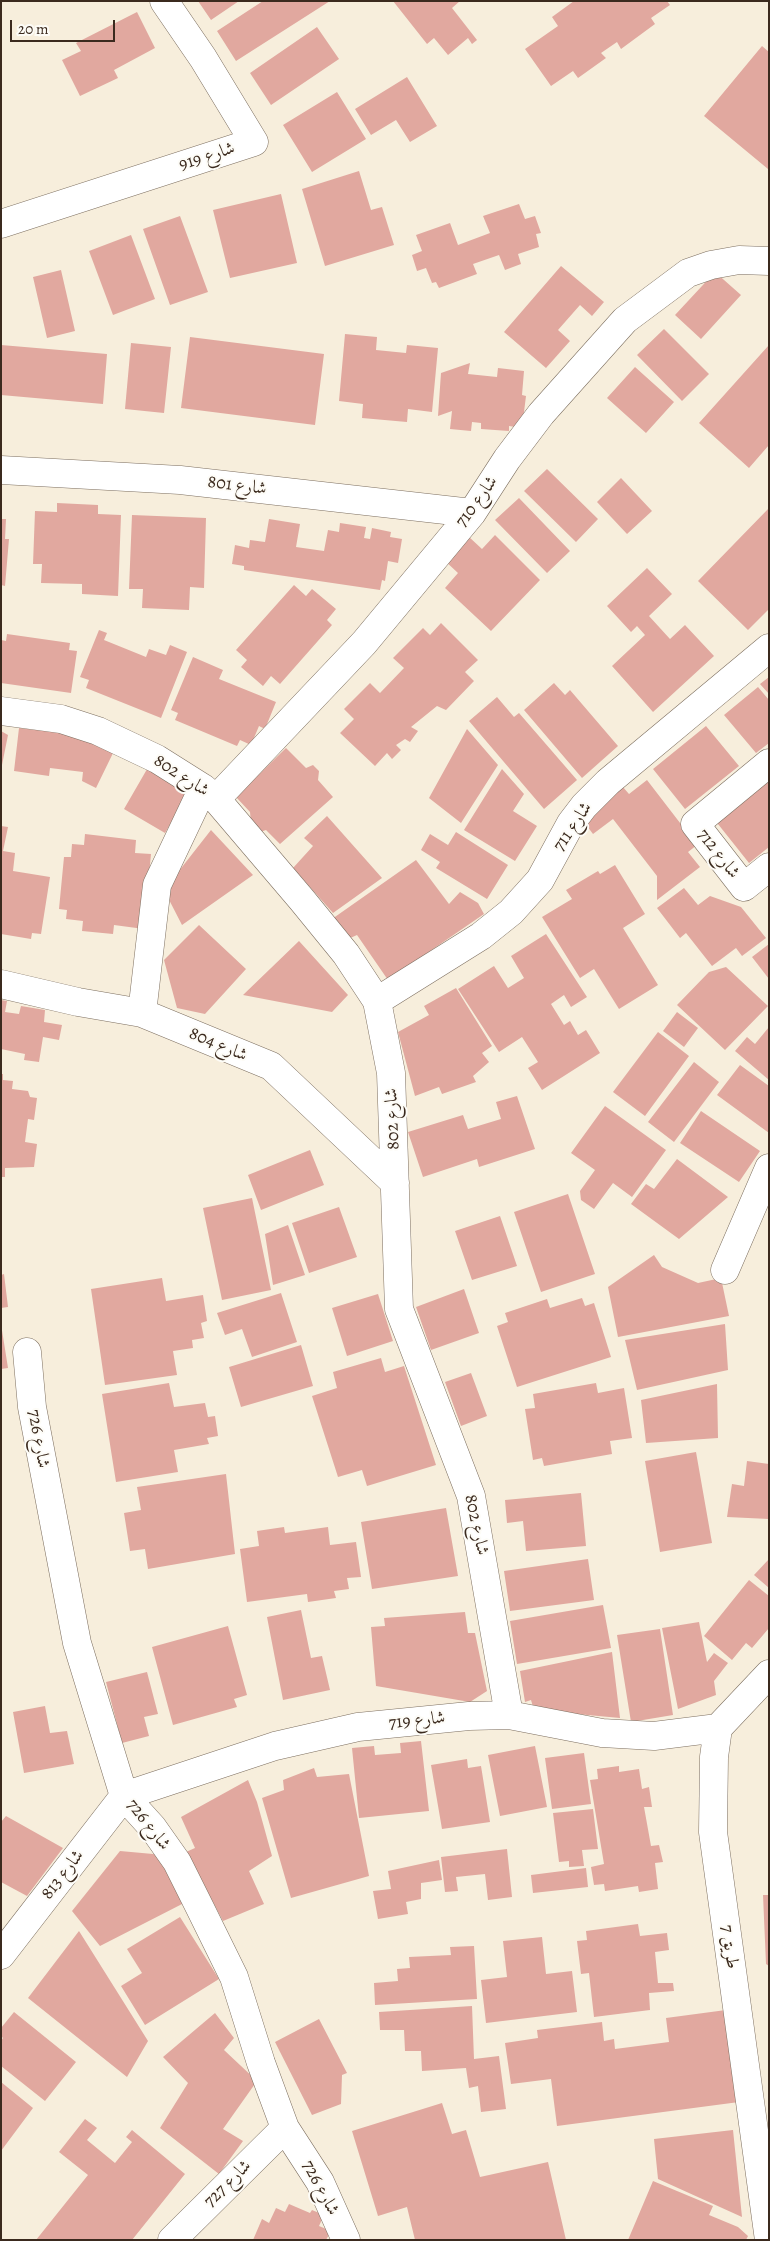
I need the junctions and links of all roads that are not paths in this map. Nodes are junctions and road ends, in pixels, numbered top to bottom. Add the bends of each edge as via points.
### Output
1 (164, 1) edge
2 (1, 224) edge
3 (769, 261) edge
4 (1, 470) edge
5 (472, 512) junction
6 (769, 648) edge
7 (1, 711) edge
8 (769, 763) edge
9 (210, 794) junction
10 (769, 867) edge
11 (1, 984) edge
12 (377, 1001) junction
13 (142, 1013) junction
14 (769, 1168) edge
15 (395, 1183) junction
16 (760, 1216) edge
17 (725, 1270) dead end
18 (26, 1352) dead end
19 (769, 1674) edge
20 (509, 1715) junction
21 (718, 1728) junction
22 (124, 1796) junction
23 (1, 1955) edge
24 (285, 2128) junction
25 (172, 2240) edge
26 (346, 2240) edge
27 (769, 2240) edge

1 - 2 street, شارع 919 via 254,142
3 - 5 street, شارع 710 via 739,260 688,273 624,320 541,414
4 - 5 street, شارع 801 via 180,480
5 - 9 street, شارع 710 via 364,642
6 - 12 street, شارع 711 via 608,782 584,806 540,880 511,912 482,936
7 - 9 street, شارع 802 via 61,720 98,731 157,759
8 - 10 street, شارع 712 via 695,824 744,887
9 - 12 street, شارع 802 via 346,954
9 - 13 street, شارع 710 via 157,885
11 - 13 street, شارع 804
12 - 15 street, شارع 802 via 391,1073
13 - 15 street, شارع 804 via 271,1066
14 - 16 street
15 - 20 street, شارع 802 via 399,1309 471,1496
16 - 17 street
18 - 22 street, شارع 726 via 32,1407 77,1643
19 - 21 street
20 - 21 street, شارع 719 via 602,1733 646,1735
20 - 22 street, شارع 719 via 358,1727 275,1746
21 - 27 street, 7 طريق via 714,1757 713,1832
22 - 23 street, شارع 813
22 - 24 street, شارع 726 via 153,1828 177,1862 234,1977
24 - 25 street, شارع 727
24 - 26 street, شارع 726 via 320,2182

